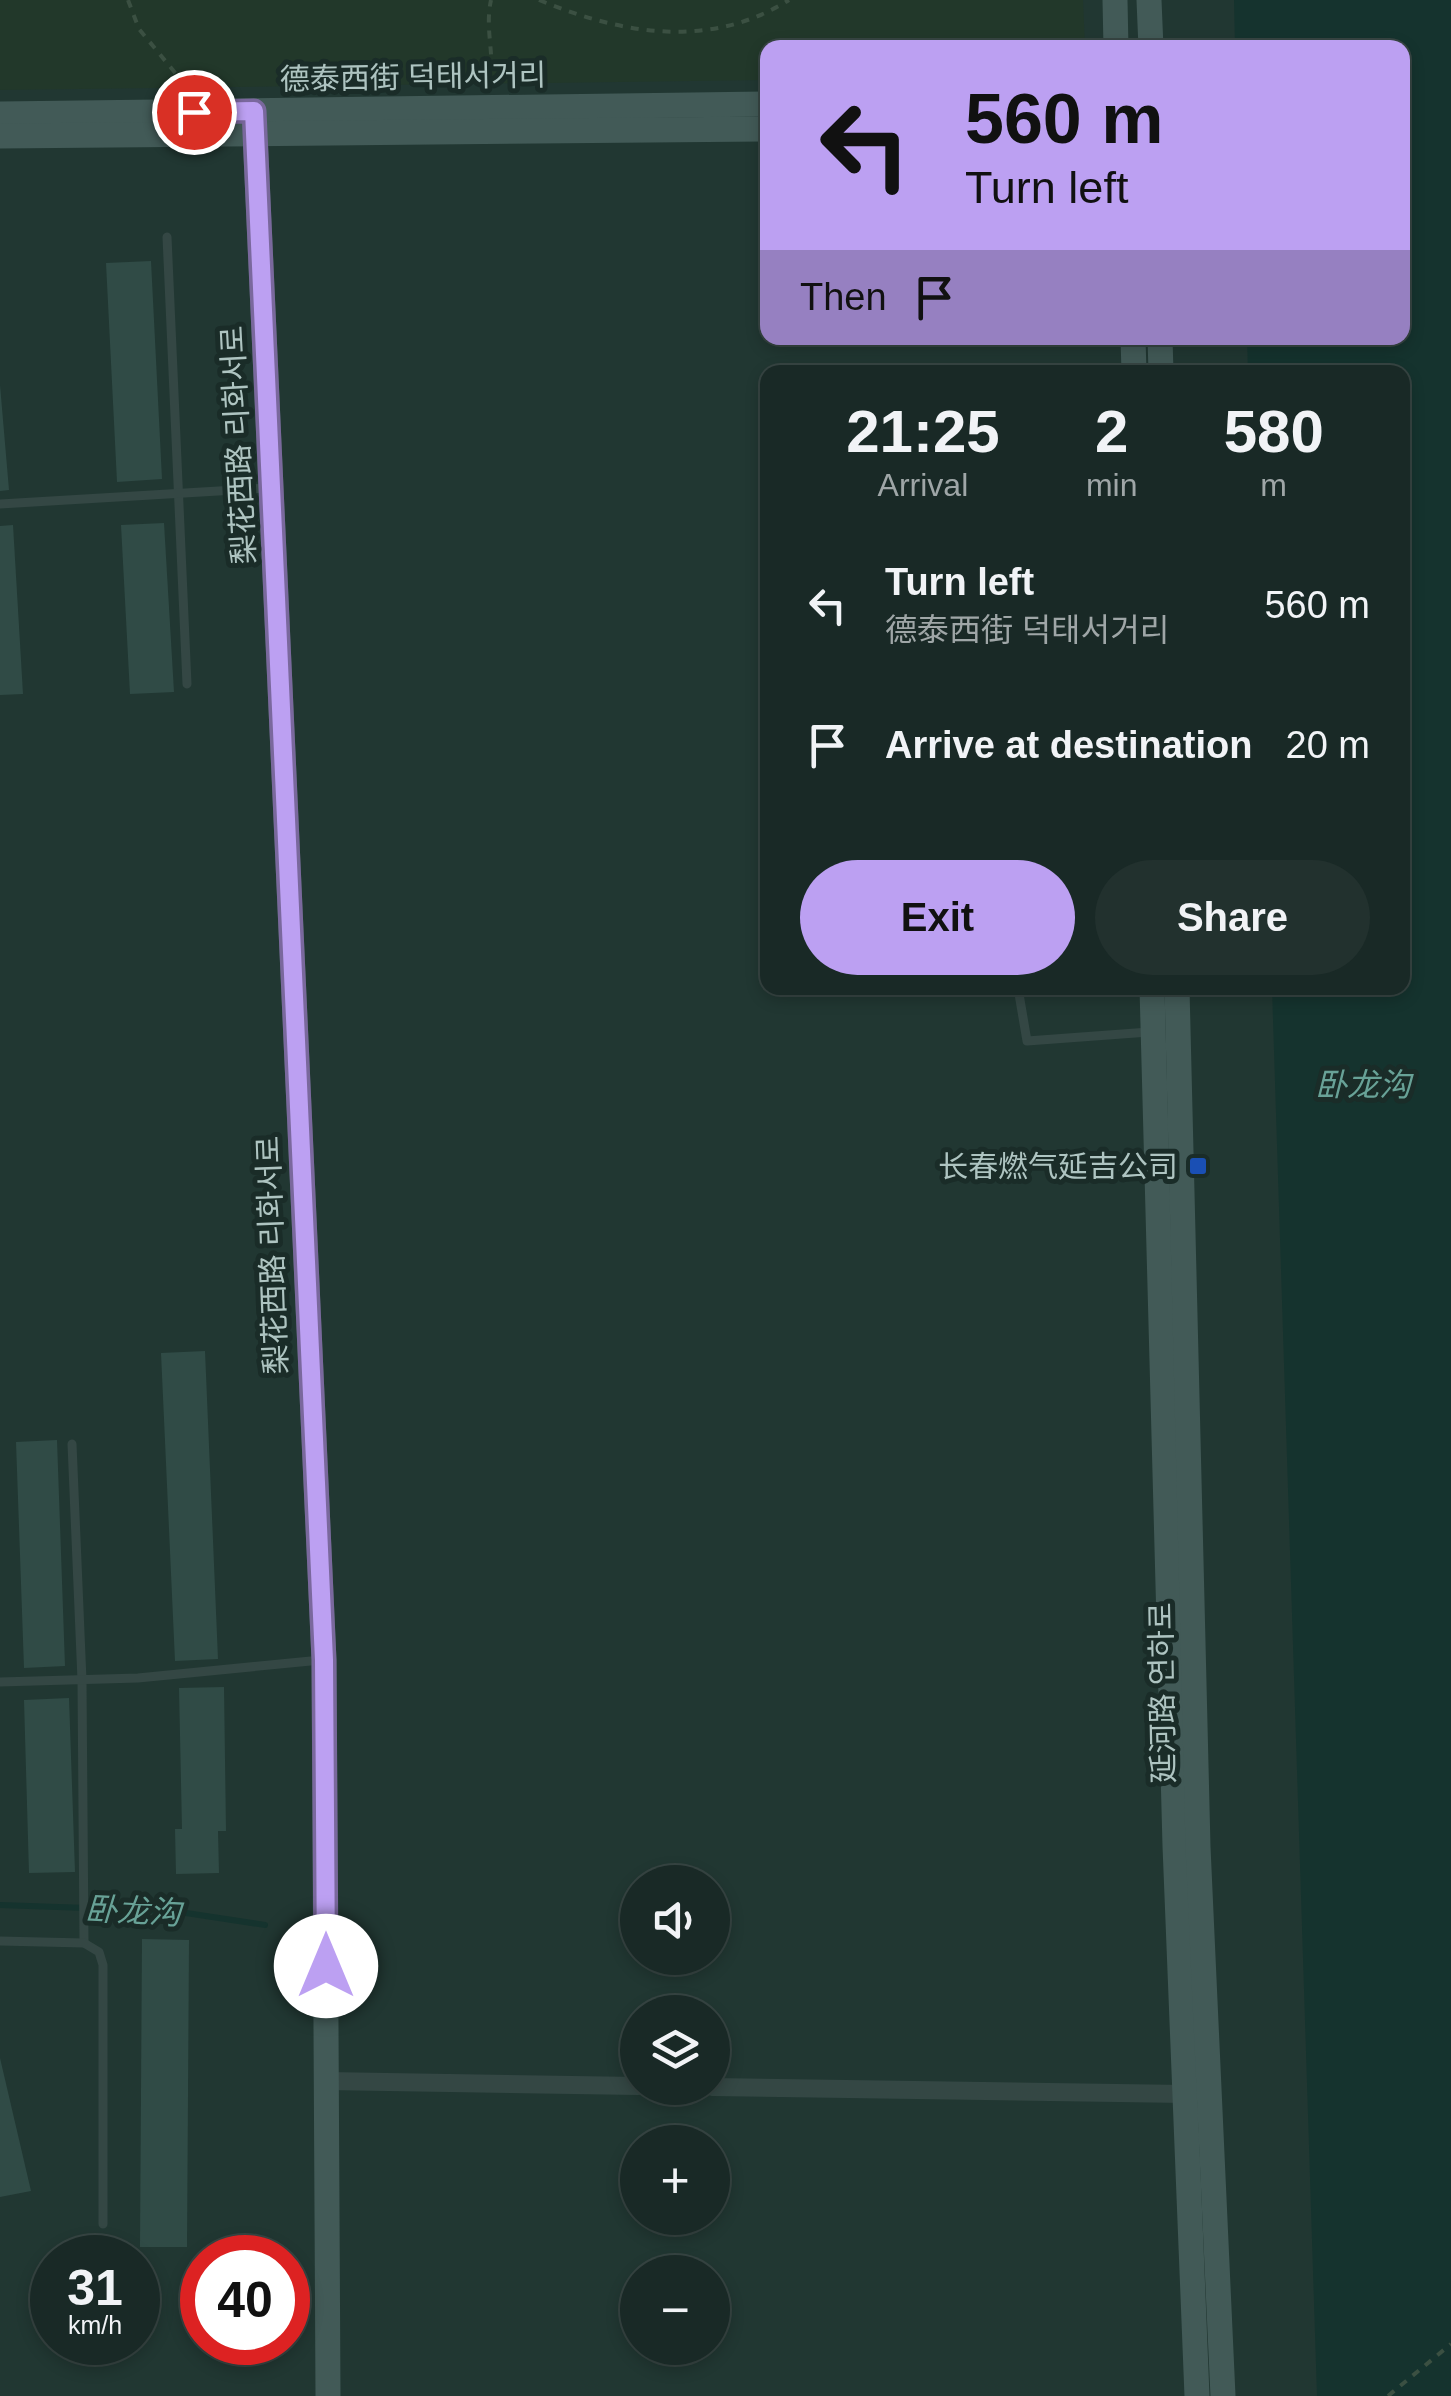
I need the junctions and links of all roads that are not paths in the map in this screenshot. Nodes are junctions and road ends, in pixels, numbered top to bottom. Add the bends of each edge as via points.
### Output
1 (1115, 0) edge
2 (1149, 0) edge
3 (1116, 40) edge
4 (1151, 40) edge
5 (760, 104) edge
6 (0, 114) edge
7 (255, 122) junction
8 (760, 129) edge
9 (0, 136) edge
10 (167, 238) dead end
11 (274, 488) junction
12 (178, 493) junction
13 (0, 504) edge
14 (187, 684) dead end
15 (1019, 995) edge
16 (1152, 995) edge
17 (1177, 995) edge
18 (1154, 1032) junction
19 (72, 1444) dead end
20 (324, 1660) junction
21 (82, 1680) junction
22 (0, 1682) edge
23 (0, 1941) edge
24 (84, 1944) junction
25 (326, 2081) junction
26 (620, 2086) edge
27 (730, 2087) edge
28 (1185, 2094) junction
29 (103, 2224) dead end
30 (328, 2396) edge
31 (1197, 2396) edge
32 (1222, 2396) edge

1 - 3 street
2 - 4 street
5 - 7 street, 德泰西街 덕태서거리
6 - 7 street, 德泰西街 덕태서거리
7 - 8 street, 德泰西街 덕태서거리
7 - 9 street, 德泰西街 덕태서거리
7 - 11 street, 梨花西路 리화서로
10 - 12 lane
11 - 12 lane
11 - 20 street, 梨花西路 리화서로
12 - 13 lane
12 - 14 lane
15 - 18 lane via 1026,1041
16 - 18 street, 延河路 연하로
17 - 32 street, 延河路 연하로 via 1198,1847
18 - 28 street, 延河路 연하로
19 - 21 lane
20 - 21 lane
20 - 25 street, 梨花西路 리화서로
21 - 22 lane
21 - 24 lane
23 - 24 lane
24 - 29 lane via 98,1952 103,1966
25 - 26 street
25 - 30 street, 梨花西路 리화서로
27 - 28 street
28 - 31 street, 延河路 연하로

